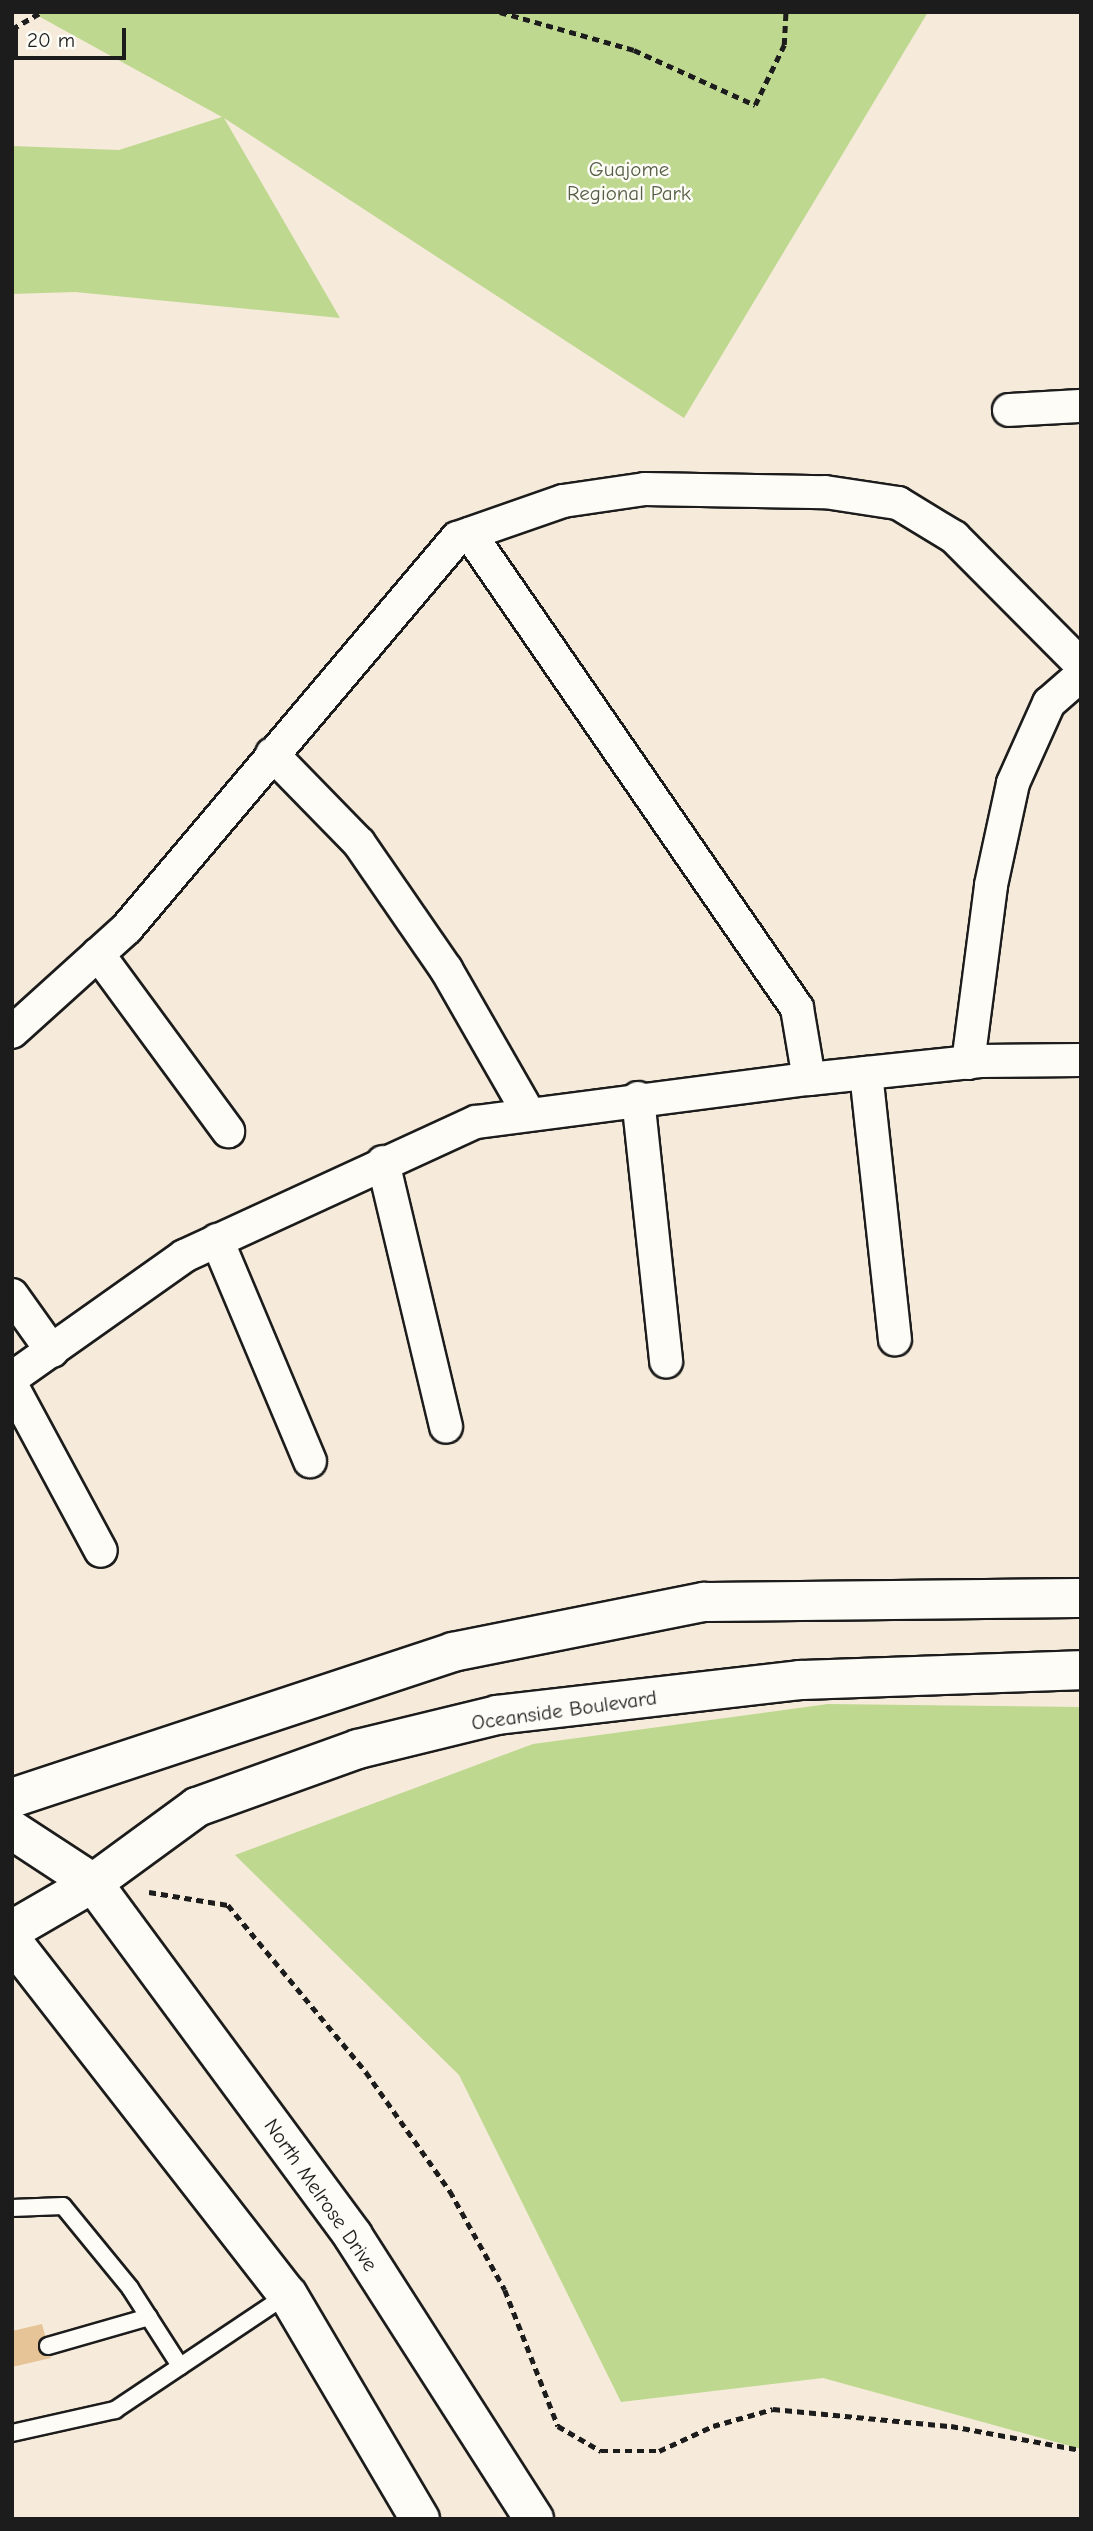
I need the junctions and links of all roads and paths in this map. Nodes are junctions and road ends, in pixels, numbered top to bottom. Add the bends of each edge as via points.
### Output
1 (41, 12) edge
2 (500, 12) edge
3 (786, 12) edge
4 (12, 29) edge
5 (1081, 406) edge
6 (1009, 410) dead end
7 (470, 534) junction
8 (1081, 665) edge
9 (1081, 675) edge
10 (272, 754) junction
11 (98, 954) junction
12 (12, 1032) edge
13 (1081, 1060) edge
14 (968, 1063) junction
15 (866, 1073) junction
16 (809, 1079) junction
17 (638, 1098) junction
18 (529, 1114) junction
19 (228, 1131) dead end
20 (383, 1162) junction
21 (217, 1240) junction
22 (12, 1295) edge
23 (895, 1339) dead end
24 (52, 1351) junction
25 (666, 1362) dead end
26 (12, 1378) edge
27 (12, 1386) edge
28 (446, 1427) dead end
29 (310, 1461) dead end
30 (101, 1551) dead end
31 (1081, 1598) edge
32 (1081, 1670) edge
33 (12, 1798) edge
34 (12, 1830) edge
35 (93, 1883) junction
36 (12, 1930) edge
37 (12, 1941) edge
38 (12, 2208) edge
39 (288, 2295) junction
40 (149, 2317) junction
41 (48, 2346) dead end
42 (180, 2366) junction
43 (12, 2434) edge
44 (1081, 2450) edge
45 (420, 2519) edge
46 (534, 2519) edge

1 - 4 path
2 - 3 path via 634,50 755,105 784,45
5 - 6 street
7 - 8 street via 564,501 645,489 825,492 898,503 954,537
7 - 10 street via 457,538 428,569
7 - 16 street via 797,1008
9 - 14 street via 1049,703 1013,783 991,886
10 - 11 street
10 - 18 street via 359,843 446,969
11 - 12 street
11 - 19 street
13 - 14 street
14 - 15 street
15 - 16 street
15 - 23 street
16 - 17 street
17 - 18 street
17 - 25 street
18 - 20 street via 476,1122
20 - 21 street
20 - 28 street
21 - 24 street
21 - 29 street
22 - 24 street
24 - 26 street
27 - 30 street
31 - 33 main road via 704,1602 453,1652
32 - 35 main road, Oceanside Boulevard via 800,1680 497,1715 358,1749 197,1807
34 - 35 main road
35 - 36 main road, Oceanside Boulevard
35 - 44 path via 228,1905 366,2072 450,2191 505,2290 558,2426 601,2451 659,2451 713,2426 773,2409 951,2426
35 - 46 main road, North Melrose Drive via 353,2236
37 - 39 main road
38 - 40 lane via 63,2206
39 - 42 lane
39 - 45 main road
40 - 41 lane
40 - 42 lane
42 - 43 lane via 115,2410

